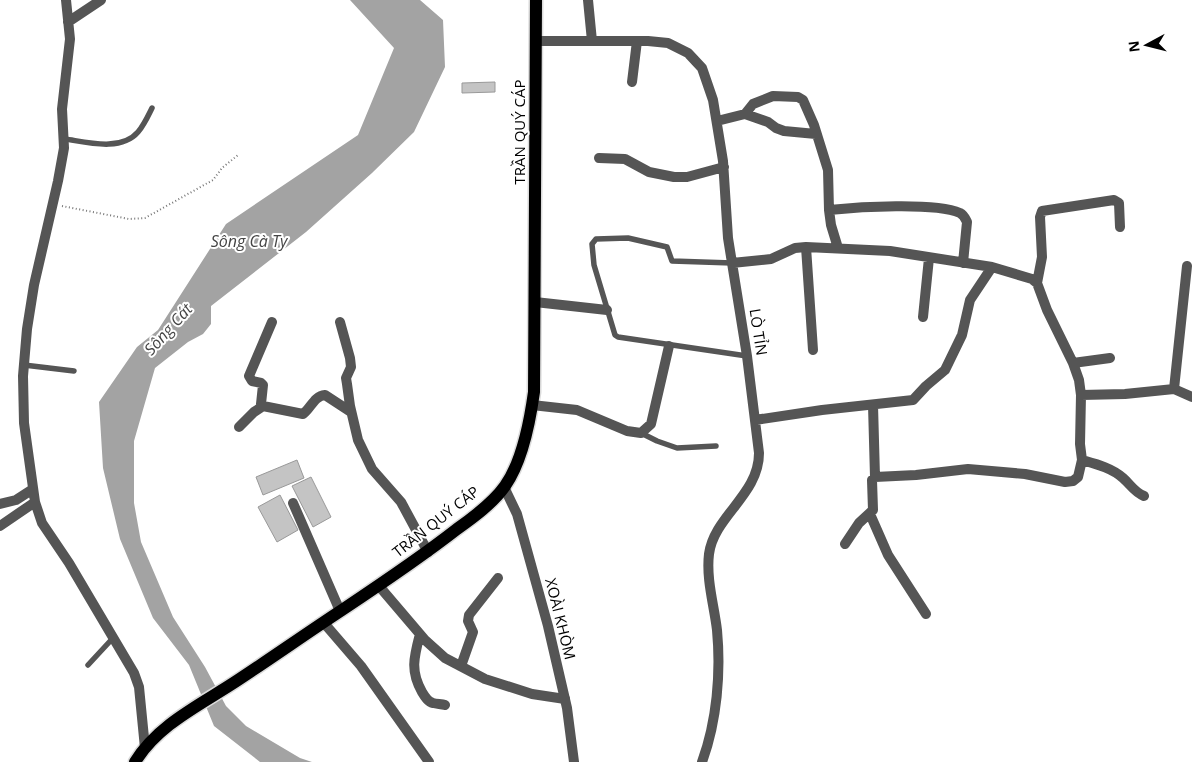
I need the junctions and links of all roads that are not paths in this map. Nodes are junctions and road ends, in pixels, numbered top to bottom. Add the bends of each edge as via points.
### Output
1 (66, 0) edge
2 (101, 0) edge
3 (536, 0) edge
4 (588, 0) edge
5 (68, 22) junction
6 (536, 41) junction
7 (592, 41) junction
8 (636, 41) junction
9 (632, 82) dead end
10 (152, 108) dead end
11 (745, 114) junction
12 (717, 121) junction
13 (816, 134) junction
14 (64, 139) junction
15 (599, 158) dead end
16 (724, 167) junction
17 (829, 210) junction
18 (1120, 227) dead end
19 (806, 246) junction
20 (838, 248) junction
21 (929, 258) junction
22 (732, 263) junction
23 (963, 263) junction
24 (1187, 266) dead end
25 (992, 267) junction
26 (1037, 283) junction
27 (535, 302) junction
28 (607, 310) junction
29 (923, 317) dead end
30 (272, 322) dead end
31 (340, 322) dead end
32 (669, 346) junction
33 (813, 350) dead end
34 (747, 356) junction
35 (1110, 358) dead end
36 (1073, 363) junction
37 (24, 364) junction
38 (74, 371) dead end
39 (1174, 389) junction
40 (1081, 394) junction
41 (1192, 397) edge
42 (532, 405) junction
43 (873, 405) junction
44 (263, 406) junction
45 (351, 412) junction
46 (756, 420) junction
47 (239, 427) dead end
48 (641, 433) junction
49 (716, 446) dead end
50 (1082, 460) junction
51 (875, 477) junction
52 (504, 486) junction
53 (33, 489) junction
54 (1144, 496) dead end
55 (35, 502) junction
56 (293, 503) dead end
57 (0, 504) edge
58 (870, 514) junction
59 (0, 526) edge
60 (845, 544) dead end
61 (428, 552) junction
62 (498, 578) dead end
63 (379, 586) junction
64 (340, 611) junction
65 (926, 614) dead end
66 (324, 623) junction
67 (420, 634) junction
68 (113, 638) junction
69 (88, 665) dead end
70 (461, 666) junction
71 (565, 698) junction
72 (445, 705) dead end
73 (145, 748) junction
74 (135, 762) edge
75 (429, 762) edge
76 (574, 762) edge
77 (702, 762) edge

1 - 5 street
2 - 5 street
3 - 6 main road, TRẦN QUÝ CÁP
4 - 7 street
5 - 14 street via 69,52 62,109
6 - 7 street, LÒ TỈN
6 - 27 main road, TRẦN QUÝ CÁP
7 - 8 street, LÒ TỈN
8 - 9 street
8 - 12 street, LÒ TỈN via 668,43 694,58 706,76
10 - 14 lane via 138,132 120,142 110,144
11 - 12 street
11 - 13 street via 784,131
11 - 13 street via 760,100 773,96 798,97 807,106
12 - 16 street, LÒ TỈN
13 - 17 street via 828,170
14 - 37 street via 30,311
15 - 16 street via 625,160 649,172 674,177 687,177
16 - 22 street, LÒ TỈN
17 - 20 street
17 - 23 street via 921,207 959,213 966,222
18 - 26 street via 1119,203 1114,200 1042,211 1042,257
19 - 20 street
19 - 22 street via 771,259
19 - 33 street
20 - 21 street via 890,251
21 - 23 street
21 - 29 street
22 - 28 lane via 672,261 667,247 628,238 596,238 592,244 594,265
22 - 34 street, LÒ TỈN
23 - 25 street
24 - 39 street
25 - 26 street
25 - 43 street via 970,300 962,335 942,374 913,400
26 - 36 street
27 - 28 street
27 - 42 main road, TRẦN QUÝ CÁP
28 - 32 lane via 612,330 618,337
30 - 44 street via 250,376 252,381 263,385
31 - 45 street via 351,363 346,378
32 - 34 lane
32 - 48 street via 651,424
34 - 46 street, LÒ TỈN
35 - 36 street
36 - 40 street
37 - 38 lane
37 - 53 street via 24,424
39 - 40 street
39 - 41 street
40 - 50 street
42 - 48 street via 577,410 627,431
42 - 52 main road, TRẦN QUÝ CÁP via 521,451
43 - 46 street
43 - 51 street
44 - 45 street via 303,414 325,394
44 - 47 street
45 - 61 street via 365,457 401,502
46 - 77 street, LÒ TỈN via 760,453 756,474 715,536 709,552 718,667 712,729
48 - 49 lane via 678,448
50 - 51 street via 1078,477 1065,482 1026,474 968,469
50 - 54 street via 1103,466 1122,477 1132,489
51 - 58 street via 872,480 873,510
52 - 61 main road, TRẦN QUÝ CÁP via 478,512
52 - 71 street, XOÀI KHÒM via 517,514
53 - 55 street
53 - 57 street via 16,500
55 - 59 street
55 - 68 street via 42,523
56 - 64 street
58 - 60 street via 859,523
58 - 65 street via 888,555
61 - 63 main road, TRẦN QUÝ CÁP
62 - 70 street via 469,615 473,632
63 - 64 main road, TRẦN QUÝ CÁP
63 - 67 street
64 - 66 main road, TRẦN QUÝ CÁP
66 - 73 main road, TRẦN QUÝ CÁP via 188,712
66 - 75 street via 361,666
67 - 70 street via 445,658
67 - 72 street via 414,658 418,684 432,703
68 - 69 lane
68 - 73 street via 137,680
70 - 71 street via 485,679 532,694
71 - 76 street, XOÀI KHÒM
73 - 74 main road, TRẦN QUÝ CÁP

